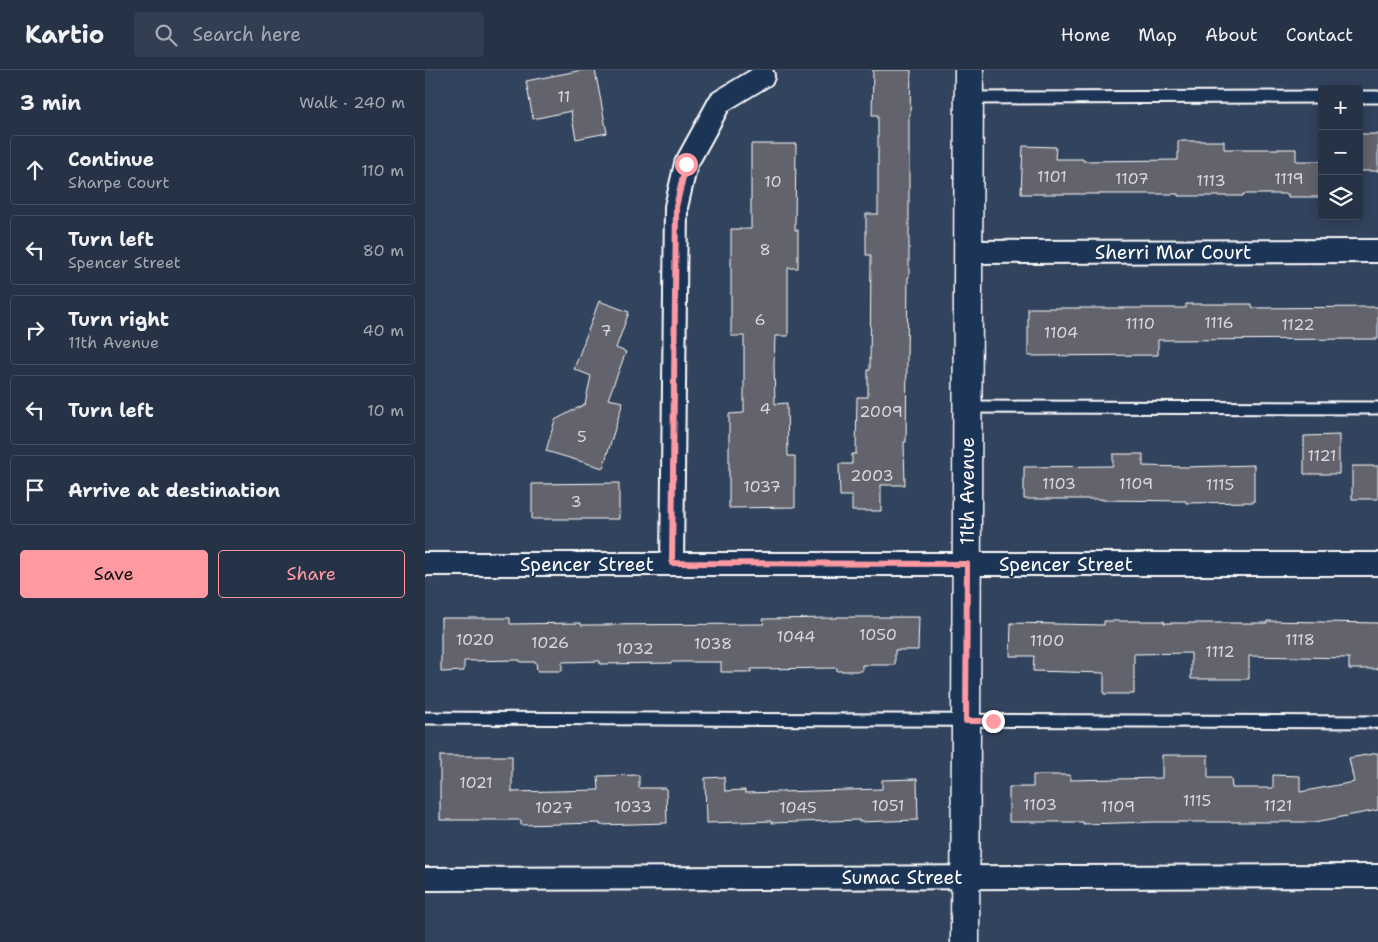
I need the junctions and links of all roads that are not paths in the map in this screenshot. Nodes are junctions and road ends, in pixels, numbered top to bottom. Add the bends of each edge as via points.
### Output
1 (969, 70) edge
2 (763, 76) dead end
3 (1318, 97) edge
4 (1363, 97) edge
5 (1378, 97) edge
6 (969, 98) junction
7 (1378, 251) edge
8 (968, 252) junction
9 (968, 407) junction
10 (1378, 408) edge
11 (672, 563) junction
12 (425, 564) edge
13 (967, 564) junction
14 (1378, 564) edge
15 (425, 718) edge
16 (966, 721) junction
17 (1378, 722) edge
18 (1378, 876) edge
19 (966, 877) junction
20 (425, 879) edge
21 (965, 942) edge

1 - 6 street, 11th Avenue
2 - 11 street via 720,102 686,164 676,207
3 - 6 lane
4 - 5 lane
6 - 8 street, 11th Avenue
7 - 8 street, Sherri Mar Court
8 - 9 street, 11th Avenue
9 - 10 lane
9 - 13 street, 11th Avenue
11 - 12 street, Spencer Street
11 - 13 street, Spencer Street
13 - 14 street, Spencer Street
13 - 16 street, 11th Avenue
15 - 16 lane
16 - 17 lane
16 - 19 street, 11th Avenue
18 - 19 street, Sumac Street
19 - 20 street, Sumac Street
19 - 21 street, 11th Avenue

